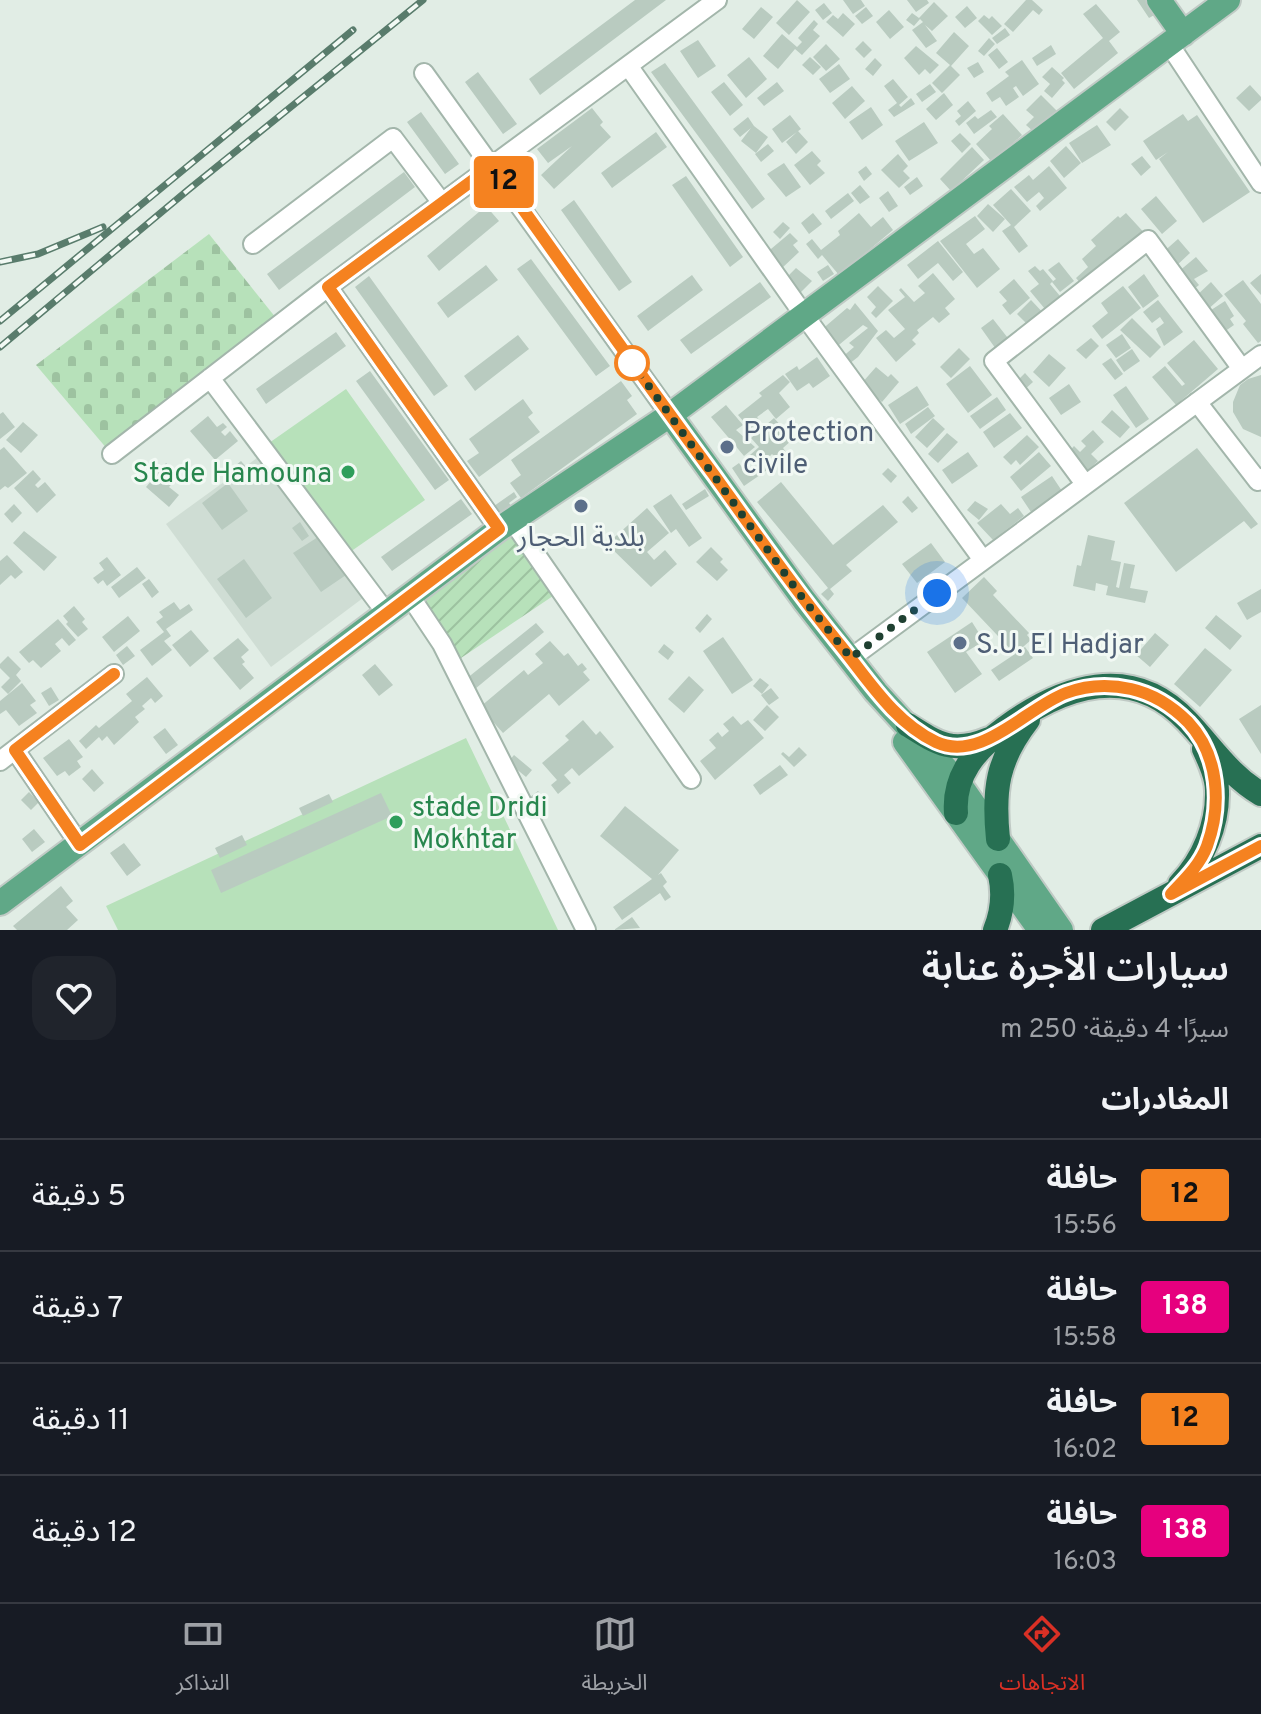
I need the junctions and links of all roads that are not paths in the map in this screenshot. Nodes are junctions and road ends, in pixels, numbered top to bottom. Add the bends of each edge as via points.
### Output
1 (717, 0) edge
2 (1159, 0) edge
3 (1228, 0) edge
4 (1176, 39) junction
5 (629, 67) junction
6 (424, 73) dead end
7 (492, 166) junction
8 (1261, 183) edge
9 (442, 203) junction
10 (253, 244) dead end
11 (328, 287) junction
12 (804, 315) junction
13 (1261, 355) edge
14 (1242, 369) junction
15 (210, 378) junction
16 (1197, 402) junction
17 (670, 415) junction
18 (112, 454) dead end
19 (1261, 478) edge
20 (1085, 484) junction
21 (506, 525) junction
22 (983, 560) junction
23 (410, 596) junction
24 (387, 614) junction
25 (851, 658) junction
26 (114, 674) dead end
27 (876, 692) junction
28 (1037, 709) junction
29 (908, 725) junction
30 (1199, 736) junction
31 (989, 739) junction
32 (8, 755) edge
33 (691, 779) dead end
34 (958, 782) junction
35 (1257, 787) edge
36 (956, 813) junction
37 (998, 839) junction
38 (80, 845) junction
39 (1261, 846) edge
40 (1261, 862) edge
41 (1000, 875) junction
42 (1171, 894) junction
43 (0, 903) edge
44 (1047, 925) edge
45 (586, 930) edge
46 (995, 930) edge
47 (1103, 930) edge
48 (1139, 930) edge

1 - 5 street
2 - 4 main road
3 - 4 main road
4 - 8 street
4 - 12 main road
5 - 7 street
5 - 12 street
6 - 7 street
7 - 9 street
7 - 17 street
9 - 10 street via 393,138
9 - 11 street
11 - 15 street
11 - 21 street
12 - 17 main road
12 - 22 street
13 - 14 street
14 - 16 street
14 - 20 street via 1148,240 994,361
15 - 18 street
15 - 24 street
16 - 19 street via 1258,481
16 - 20 street
17 - 21 main road
17 - 25 main road
20 - 22 street
21 - 23 main road
21 - 33 street
22 - 25 street
23 - 24 main road
23 - 45 street via 442,644
24 - 38 main road
25 - 27 main road
26 - 32 street
27 - 29 main road
27 - 36 main road
28 - 30 highway via 1078,689 1123,687 1166,704
28 - 31 highway
28 - 37 highway via 1011,744 1000,771 995,801
29 - 31 highway via 950,747
29 - 34 main road
30 - 35 highway via 1237,777
30 - 42 highway via 1218,790 1215,814 1206,848
31 - 34 highway
32 - 38 street
34 - 36 highway
34 - 37 main road
36 - 41 main road
37 - 44 main road
38 - 43 main road
39 - 42 highway
40 - 48 highway
41 - 44 main road
41 - 46 highway
42 - 47 highway

